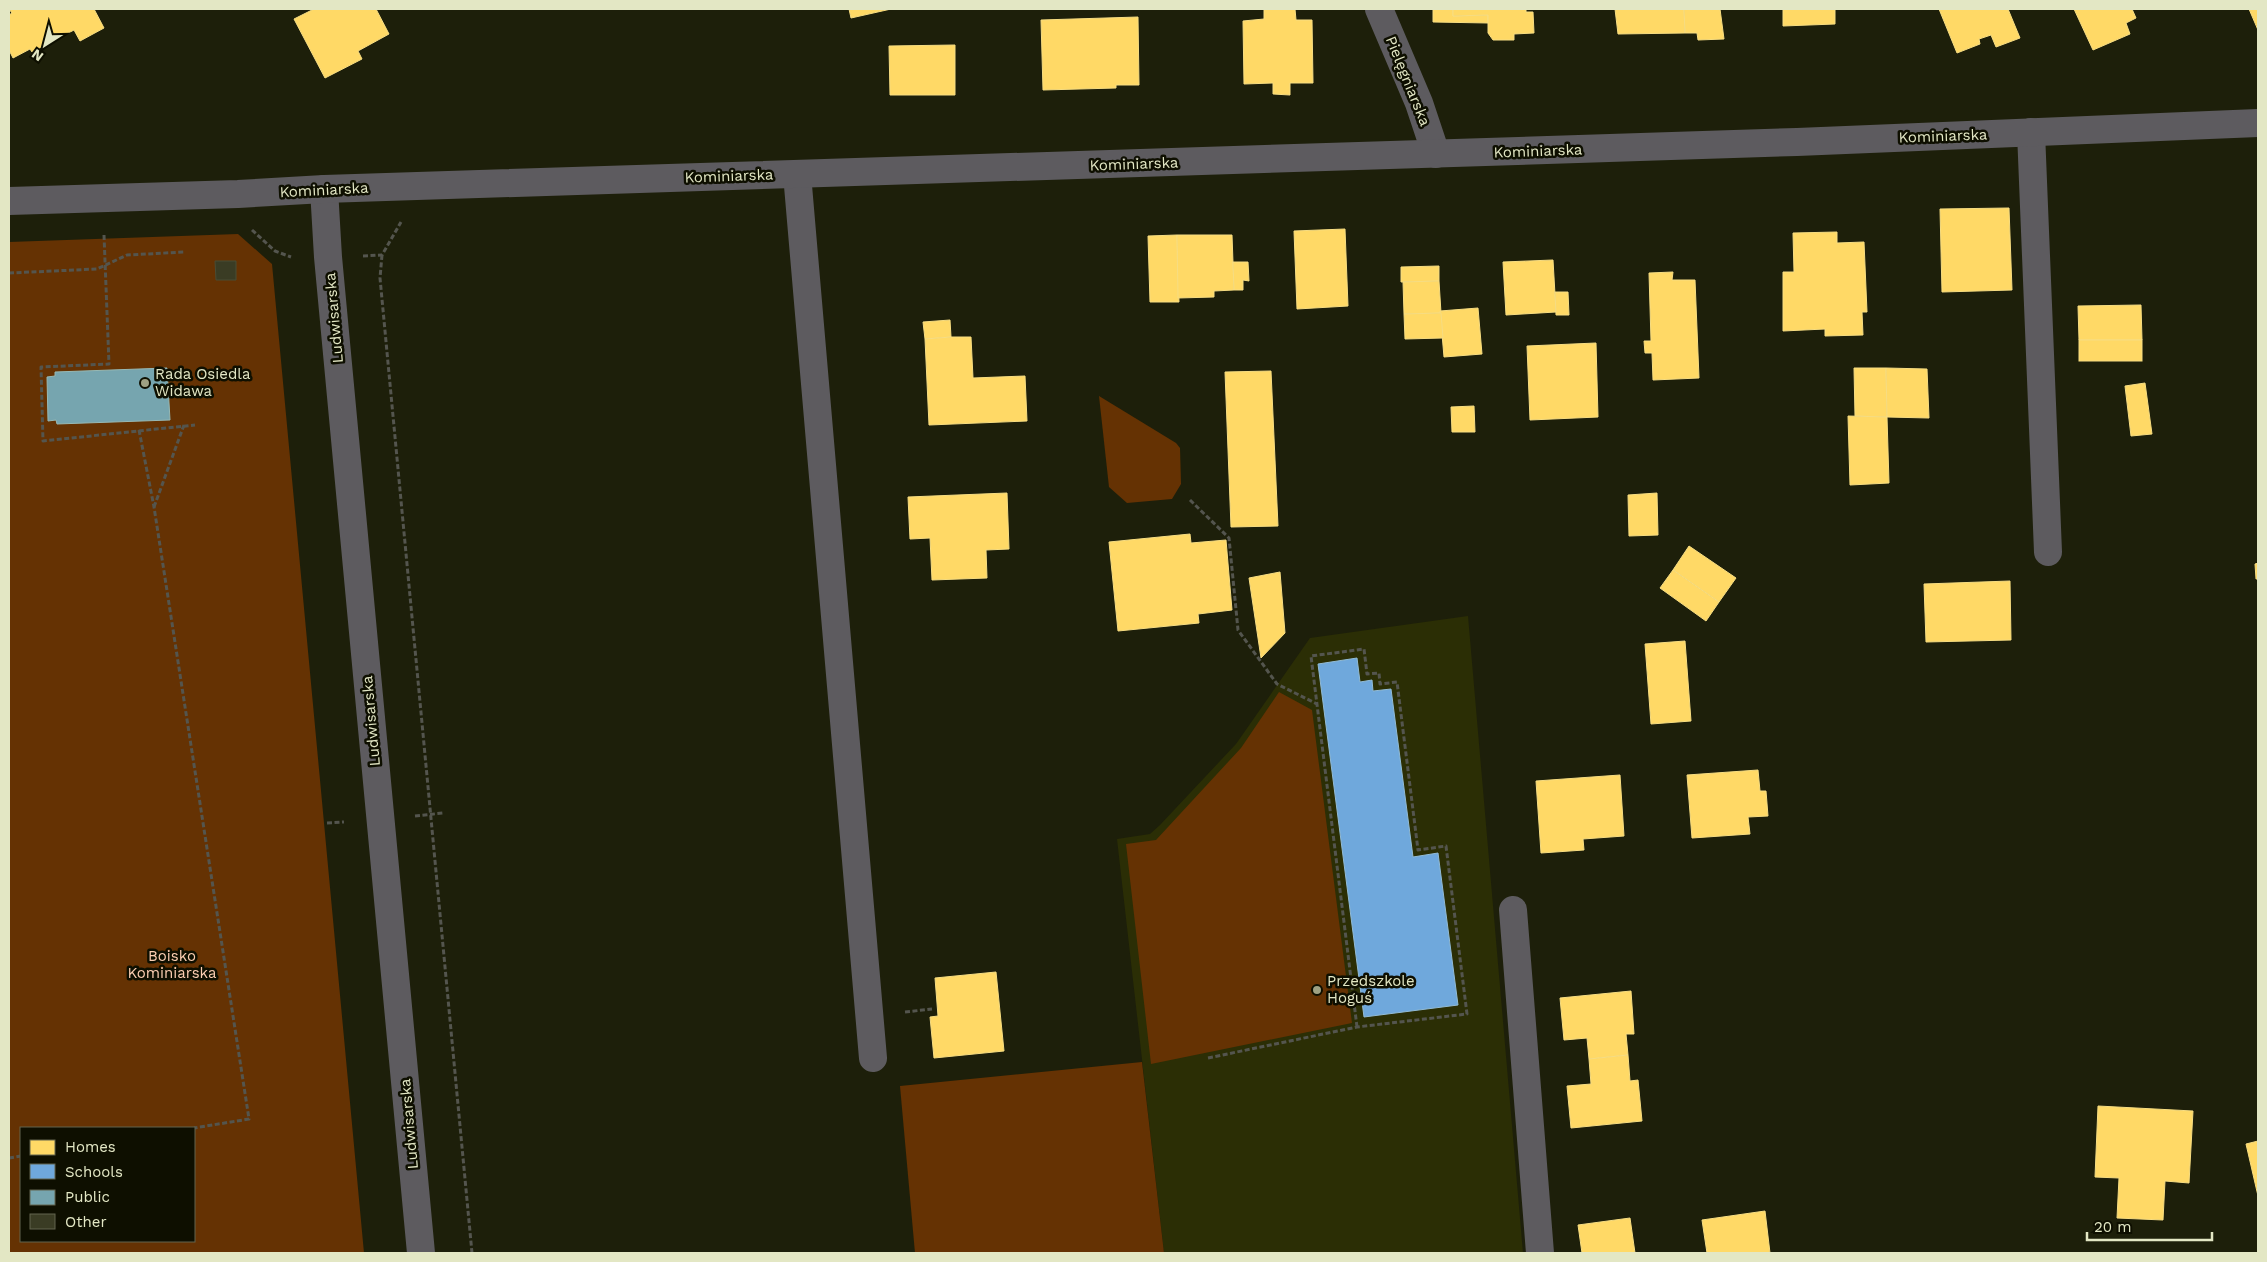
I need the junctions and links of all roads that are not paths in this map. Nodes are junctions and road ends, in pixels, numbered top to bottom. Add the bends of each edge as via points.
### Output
1 (1379, 9) edge
2 (2258, 123) edge
3 (2031, 132) junction
4 (1436, 154) junction
5 (797, 174) junction
6 (324, 189) junction
7 (9, 202) edge
8 (2048, 552) dead end
9 (1513, 910) dead end
10 (873, 1058) dead end
11 (421, 1253) edge
12 (1540, 1253) edge

1 - 4 street, Pielęgniarska via 1419,103
2 - 3 street, Kominiarska
3 - 4 street, Kominiarska
3 - 8 street
4 - 5 street, Kominiarska
5 - 6 street, Kominiarska
5 - 10 street
6 - 7 street, Kominiarska
6 - 11 street, Ludwisarska
9 - 12 street

